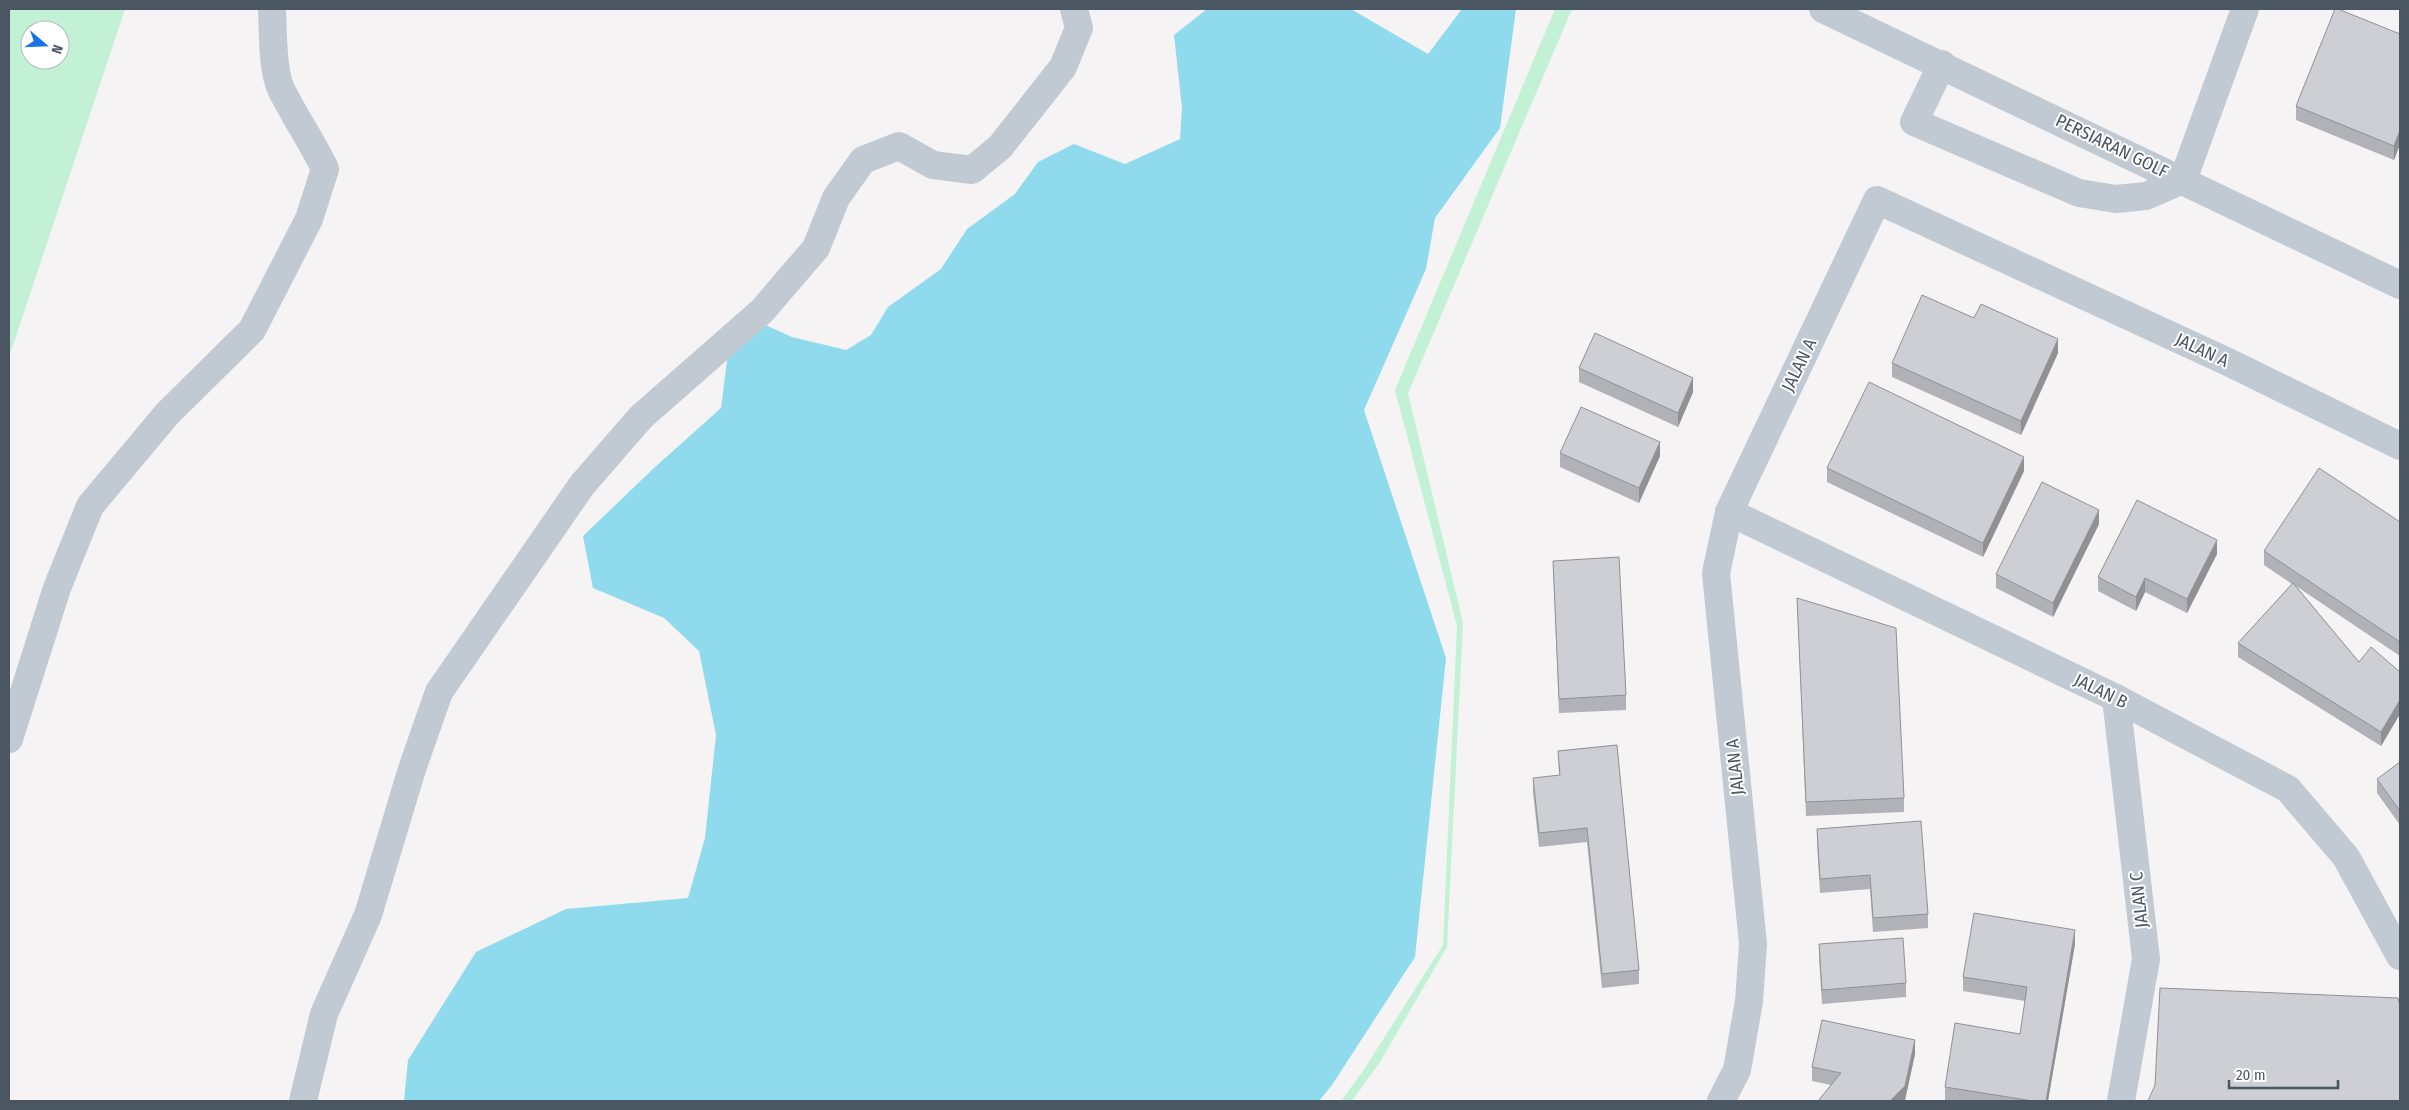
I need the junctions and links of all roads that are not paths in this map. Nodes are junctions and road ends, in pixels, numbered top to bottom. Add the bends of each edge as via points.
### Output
1 (272, 9) edge
2 (1074, 9) edge
3 (1823, 9) edge
4 (2244, 9) edge
5 (1942, 64) junction
6 (2184, 180) junction
7 (2400, 285) edge
8 (2400, 446) edge
9 (1728, 512) junction
10 (2116, 698) junction
11 (9, 738) edge
12 (2400, 956) edge
13 (303, 1101) edge
14 (1721, 1101) edge
15 (2121, 1101) edge

1 - 11 street via 280,87 325,169 309,219 252,330 167,414 90,506 56,588
2 - 13 street via 1079,28 1063,67 1000,147 972,170 933,164 899,146 863,160 836,198 816,248 762,311 642,417 582,485 439,692 368,915 324,1014
3 - 5 street, PERSIARAN GOLF
4 - 6 street
5 - 6 street, PERSIARAN GOLF
5 - 6 street via 1914,122 2079,193 2116,199 2139,197
6 - 7 street, PERSIARAN GOLF
8 - 9 street, JALAN A via 2228,362 1877,200
9 - 10 street, JALAN B
9 - 14 street, JALAN A via 1716,572 1753,944 1749,1001 1737,1070
10 - 12 street, JALAN B via 2288,789 2346,857
10 - 15 street, JALAN C via 2146,959

